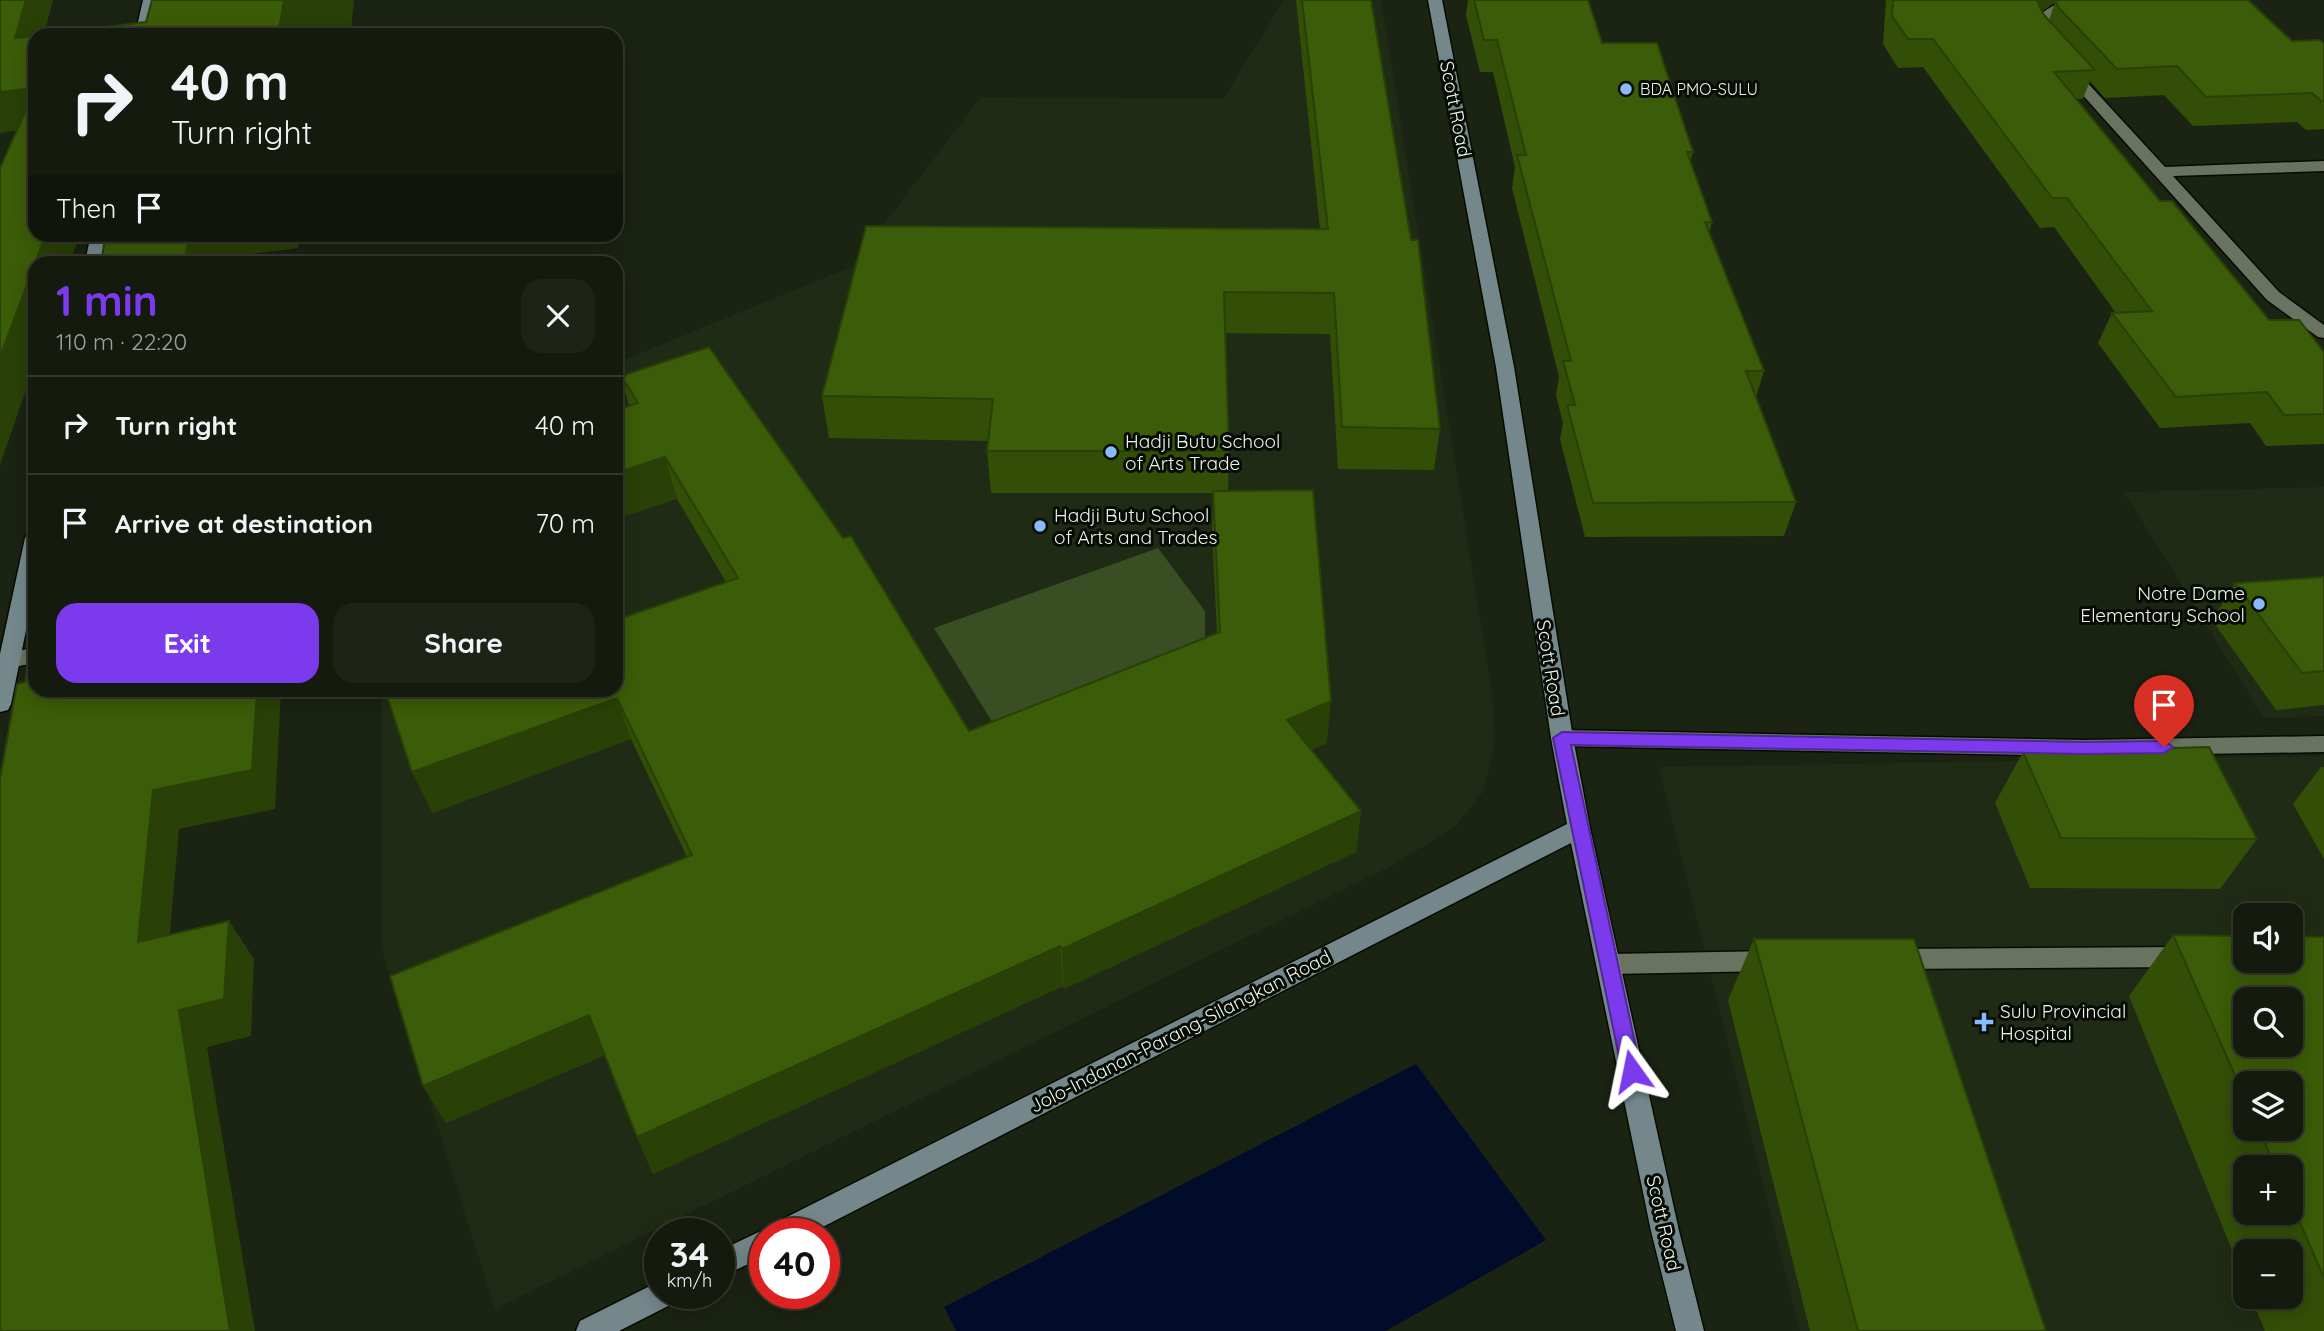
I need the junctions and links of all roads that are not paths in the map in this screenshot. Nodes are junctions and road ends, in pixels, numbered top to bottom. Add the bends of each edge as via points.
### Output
1 (150, 0) edge
2 (1435, 0) edge
3 (2080, 0) edge
4 (144, 28) edge
5 (2324, 166) edge
6 (2158, 172) junction
7 (2324, 333) edge
8 (28, 571) edge
9 (28, 656) edge
10 (9, 660) junction
11 (0, 704) edge
12 (1562, 738) junction
13 (2324, 744) edge
14 (1579, 828) junction
15 (2205, 957) edge
16 (1869, 960) edge
17 (1801, 961) edge
18 (1609, 964) junction
19 (812, 1218) edge
20 (644, 1303) edge
21 (590, 1331) edge
22 (1690, 1331) edge

1 - 4 street
2 - 12 street, Scott Road via 1505,367
3 - 6 street via 2055,9 2035,28
5 - 6 street
6 - 7 street via 2273,296
8 - 10 street
9 - 10 street
10 - 11 street
12 - 13 street via 2084,748
12 - 14 street, Scott Road
14 - 18 street, Scott Road
14 - 19 street, Jolo-Indanan-Parang-Silangkan Road
15 - 16 street
17 - 18 street
18 - 22 street, Scott Road
20 - 21 street

